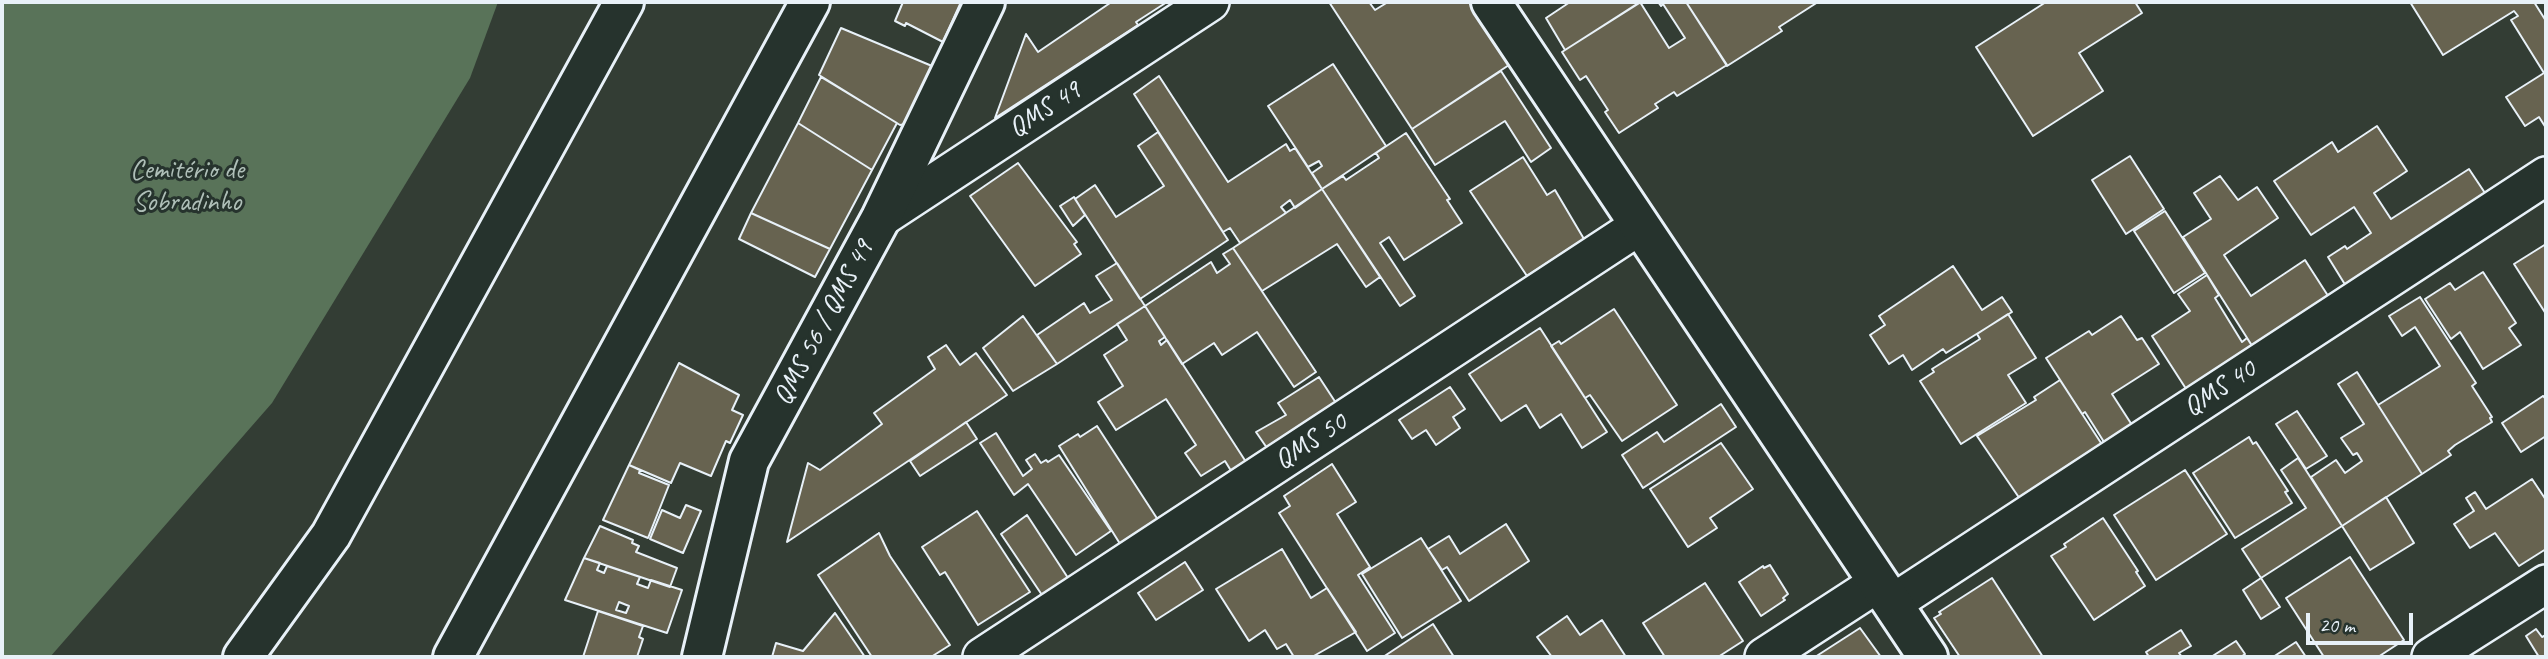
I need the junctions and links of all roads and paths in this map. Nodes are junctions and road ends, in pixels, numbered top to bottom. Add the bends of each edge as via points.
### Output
1 (624, 2) edge
2 (810, 2) edge
3 (985, 2) edge
4 (1210, 2) edge
5 (1491, 2) edge
6 (2546, 176) edge
7 (881, 218) junction
8 (1639, 226) junction
9 (2546, 584) edge
10 (1886, 593) junction
11 (243, 657) edge
12 (453, 657) edge
13 (702, 657) edge
14 (982, 657) edge
15 (1764, 657) edge
16 (1928, 657) edge
17 (2431, 657) edge

1 - 11 main road via 331,535
2 - 12 main road
3 - 7 main road, QMS 56 / QMS 49
4 - 7 street, QMS 49
5 - 8 main road
6 - 10 street, QMS 40
7 - 13 main road, QMS 56 / QMS 49 via 749,461
8 - 10 main road
8 - 14 street, QMS 50
9 - 17 street
10 - 15 street, QMS 40
10 - 16 main road

